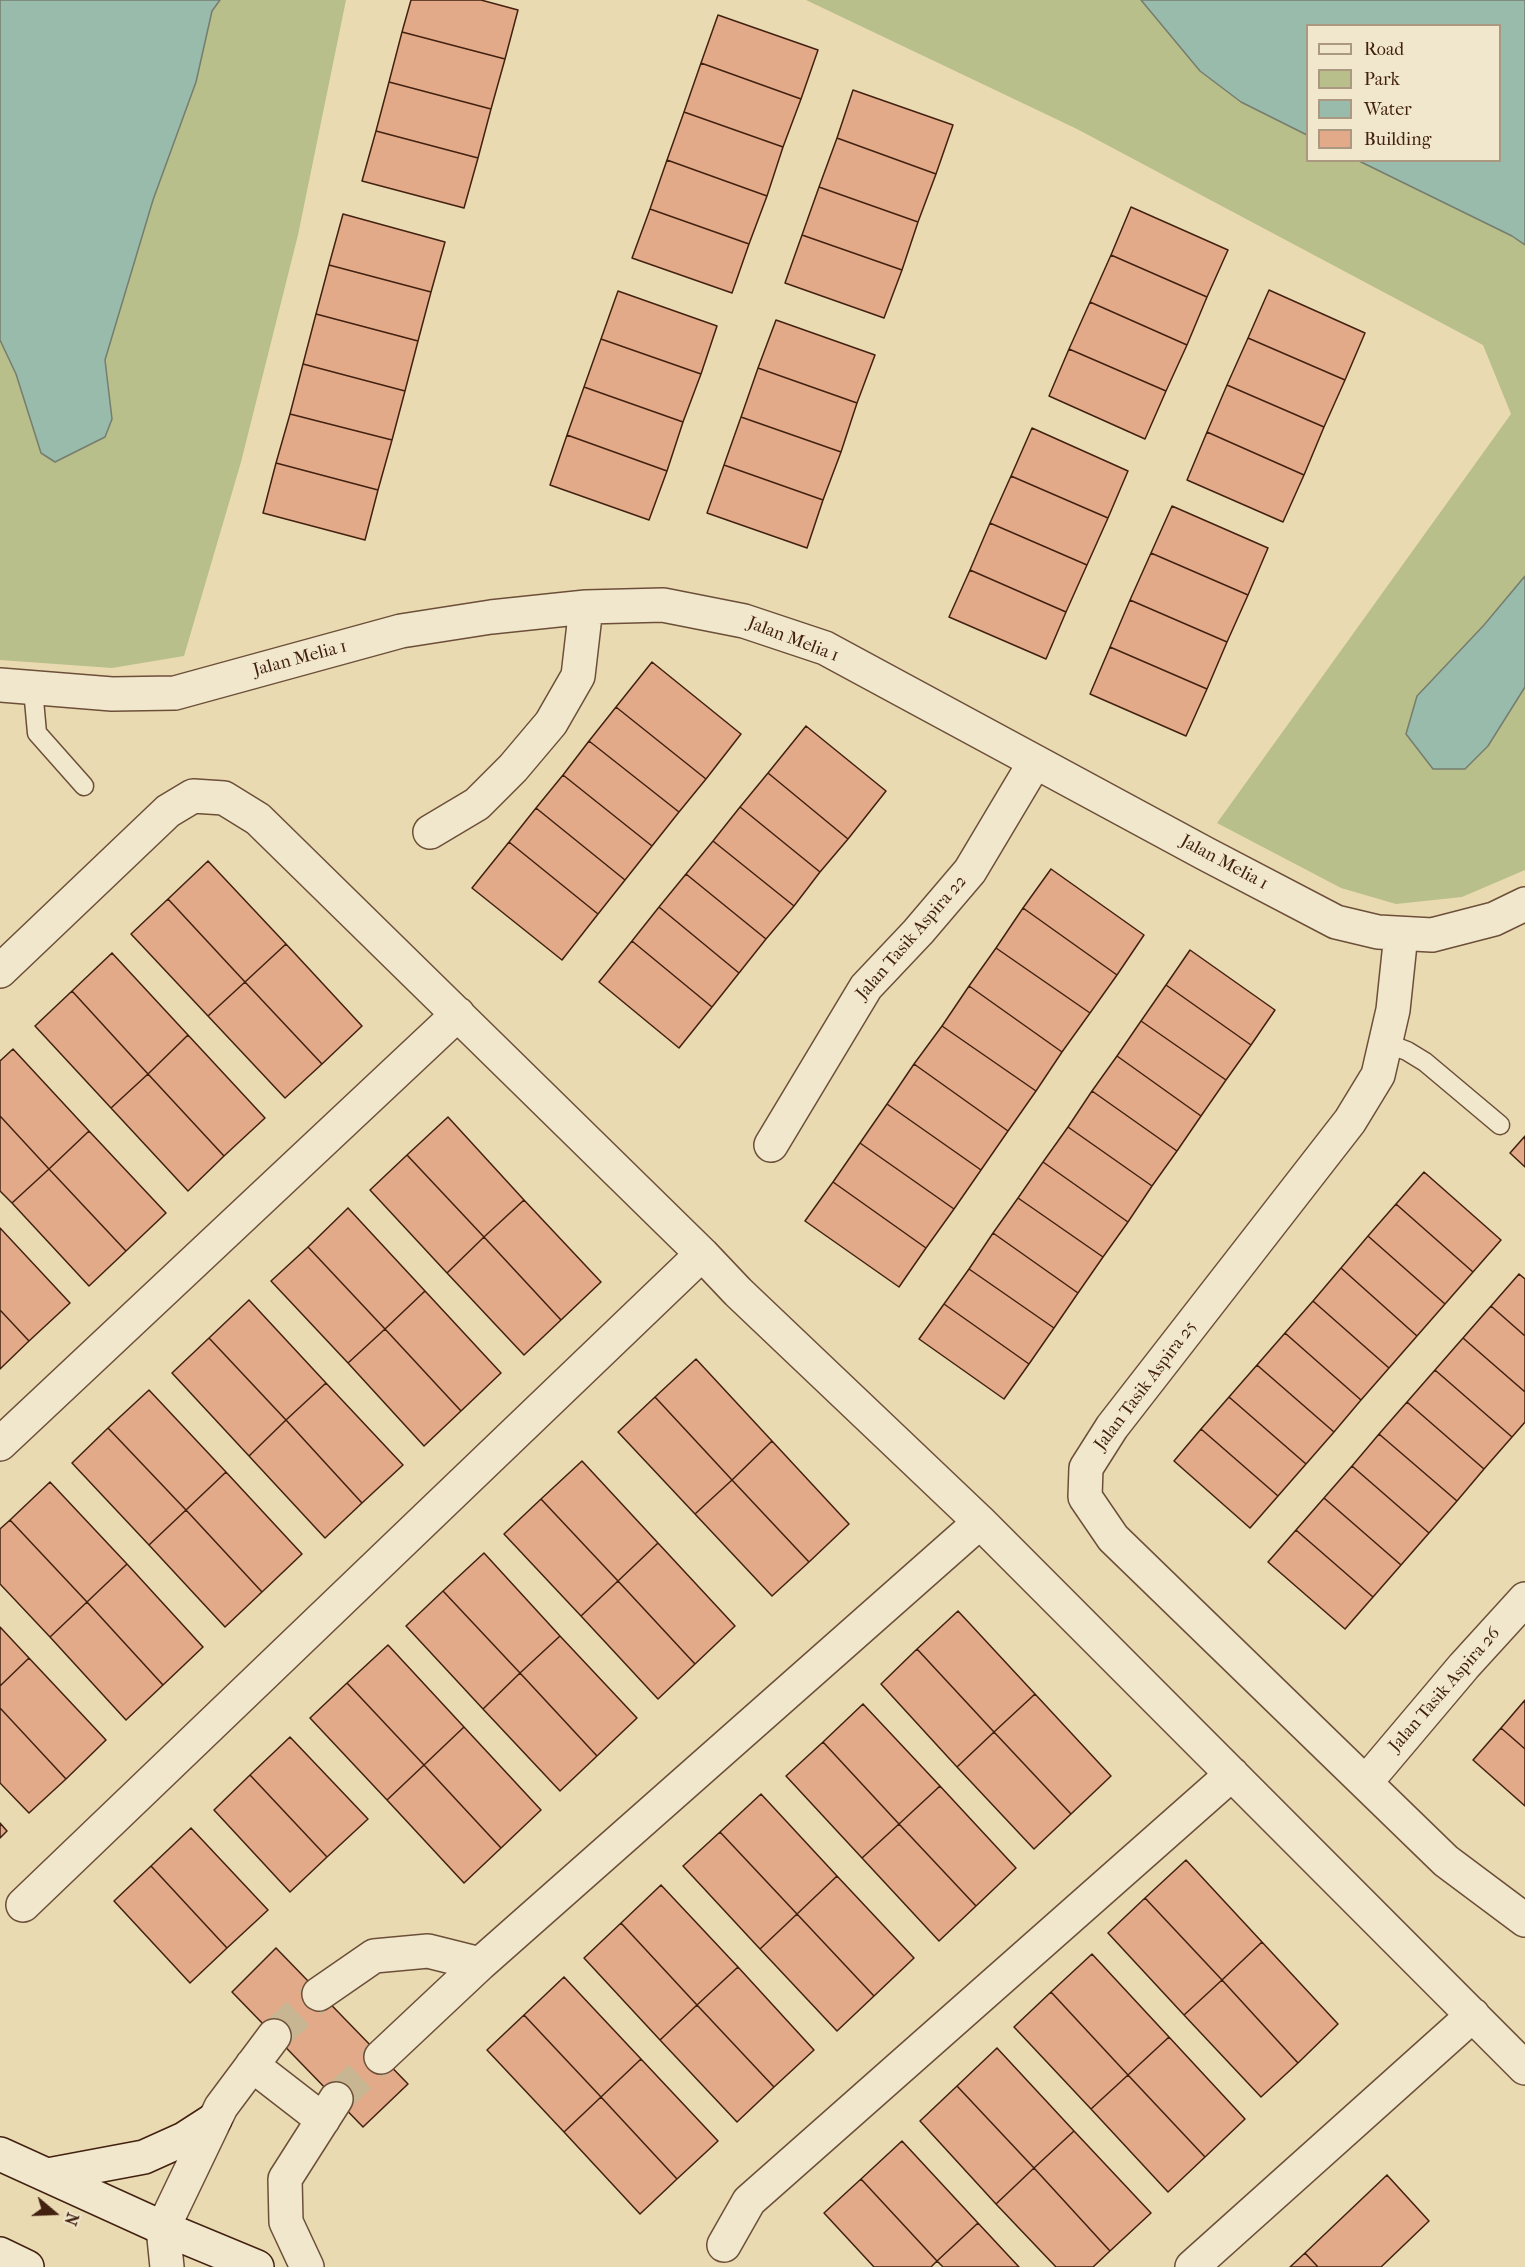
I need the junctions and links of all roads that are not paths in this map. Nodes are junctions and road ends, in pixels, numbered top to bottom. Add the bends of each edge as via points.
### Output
1 (586, 607) junction
2 (0, 685) edge
3 (33, 689) junction
4 (1035, 762) junction
5 (84, 786) dead end
6 (430, 832) dead end
7 (1525, 904) edge
8 (1401, 934) junction
9 (0, 971) edge
10 (458, 1014) junction
11 (1386, 1043) junction
12 (1500, 1125) dead end
13 (771, 1145) dead end
14 (702, 1254) junction
15 (0, 1444) edge
16 (980, 1522) junction
17 (1525, 1599) edge
18 (1232, 1774) junction
19 (1366, 1782) junction
20 (22, 1905) dead end
21 (1525, 1920) edge
22 (480, 1964) junction
23 (319, 1994) tunnel mouth
24 (1473, 2015) junction
25 (274, 2036) tunnel mouth
26 (381, 2057) tunnel mouth
27 (252, 2065) junction
28 (1525, 2068) edge
29 (215, 2119) junction
30 (0, 2154) edge
31 (48, 2175) junction
32 (164, 2228) junction
33 (724, 2245) dead end
34 (0, 2254) edge
35 (27, 2267) edge
36 (167, 2267) edge
37 (256, 2267) edge
38 (307, 2267) edge
39 (1192, 2267) edge

1 - 3 street, Jalan Melia 1 via 491,616 400,631 175,693
1 - 4 street, Jalan Melia 1 via 663,605 744,621 805,641 825,648
1 - 6 street via 578,676 551,723 477,804
2 - 3 street, Jalan Melia 1
3 - 5 lane via 37,733
4 - 8 street, Jalan Melia 1 via 1336,921
4 - 13 street, Jalan Tasik Aspira 22 via 970,871 866,987
7 - 8 street, Jalan Melia 1 via 1494,920 1432,935
8 - 11 street, Jalan Tasik Aspira 25
9 - 10 street via 168,811 193,796 224,798 258,819
10 - 14 street
10 - 15 street
11 - 12 lane via 1425,1062
11 - 19 street, Jalan Tasik Aspira 25 via 1378,1075 1350,1121 1112,1427 1086,1468 1085,1497 1113,1538
14 - 16 street
14 - 20 street
16 - 18 street
16 - 22 street
17 - 19 street, Jalan Tasik Aspira 26
18 - 24 street
18 - 33 street via 749,2201
19 - 21 street, Jalan Tasik Aspira 25 via 1446,1861
22 - 23 street via 428,1951 374,1956
22 - 26 street
24 - 28 street
24 - 39 street
25 - 27 street
27 - 29 street
27 - 38 street via 330,2110 285,2179 286,2222
29 - 31 street via 184,2139 144,2157
29 - 32 street
30 - 31 street
31 - 32 street
32 - 36 street
32 - 37 street
34 - 35 street

